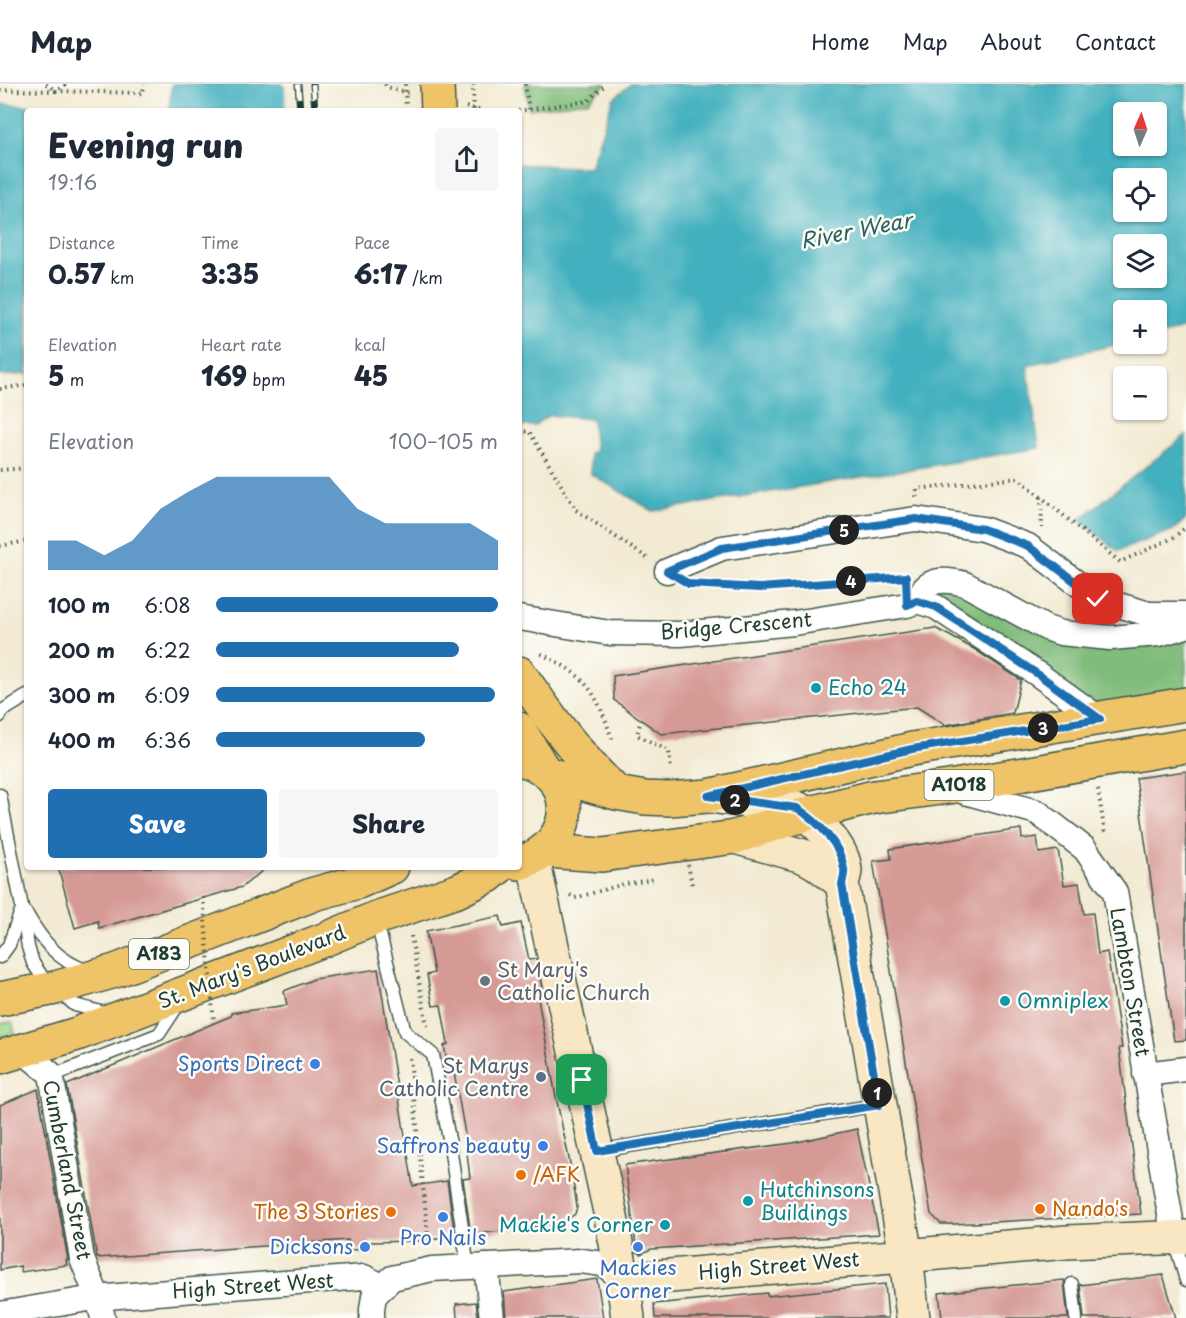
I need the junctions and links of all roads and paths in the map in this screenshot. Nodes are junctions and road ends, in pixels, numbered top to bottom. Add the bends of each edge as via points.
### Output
1 (46, 84) edge
2 (66, 84) edge
3 (144, 84) edge
4 (405, 84) edge
5 (437, 84) edge
6 (472, 84) edge
7 (525, 84) edge
8 (606, 84) edge
9 (0, 90) edge
10 (56, 91) junction
11 (406, 108) edge
12 (438, 108) edge
13 (474, 108) edge
14 (529, 109) junction
15 (522, 110) edge
16 (24, 385) edge
17 (0, 388) edge
18 (522, 432) edge
19 (24, 468) edge
20 (0, 470) edge
21 (1041, 497) junction
22 (916, 519) junction
23 (1042, 527) dead end
24 (1186, 527) edge
25 (24, 542) edge
26 (0, 546) edge
27 (667, 571) junction
28 (912, 603) junction
29 (1186, 614) edge
30 (522, 618) edge
31 (1186, 626) edge
32 (527, 662) edge
33 (24, 698) edge
34 (1186, 704) edge
35 (1, 714) edge
36 (641, 719) dead end
37 (1100, 719) junction
38 (522, 736) edge
39 (613, 742) dead end
40 (1186, 746) edge
41 (1093, 761) junction
42 (537, 768) edge
43 (672, 778) dead end
44 (949, 787) junction
45 (616, 793) junction
46 (0, 795) edge
47 (708, 796) junction
48 (806, 814) junction
49 (735, 837) junction
50 (1106, 837) dead end
51 (533, 857) edge
52 (688, 865) dead end
53 (346, 870) edge
54 (385, 870) edge
55 (495, 870) edge
56 (694, 873) dead end
57 (683, 875) dead end
58 (659, 879) dead end
59 (842, 884) junction
60 (692, 885) dead end
61 (314, 894) junction
62 (204, 897) dead end
63 (575, 898) dead end
64 (22, 907) junction
65 (376, 918) junction
66 (419, 931) dead end
67 (0, 957) edge
68 (108, 974) junction
69 (55, 988) junction
70 (187, 991) junction
71 (0, 999) edge
72 (126, 1016) junction
73 (214, 1023) dead end
74 (417, 1041) junction
75 (12, 1054) edge
76 (1186, 1069) edge
77 (51, 1074) junction
78 (1145, 1074) junction
79 (879, 1105) junction
80 (597, 1151) junction
81 (1180, 1237) edge
82 (430, 1250) dead end
83 (906, 1256) junction
84 (477, 1267) junction
85 (623, 1280) junction
86 (1186, 1280) edge
87 (373, 1282) junction
88 (1072, 1284) dead end
89 (101, 1308) edge
90 (0, 1314) edge
91 (372, 1318) edge
92 (492, 1318) edge
93 (628, 1318) edge
94 (913, 1318) edge
95 (1076, 1318) edge

1 - 10 path
2 - 10 path
3 - 10 path via 143,93
4 - 11 path, bridge
5 - 12 main road, bridge
6 - 13 path, bridge
7 - 14 path
8 - 14 path via 588,100
9 - 10 path
14 - 15 path
16 - 17 path
18 - 27 path via 529,431 576,510
19 - 20 path
21 - 22 path via 1018,478 917,489
21 - 23 path
21 - 24 path via 1120,562 1173,538
22 - 27 street via 722,548
22 - 29 street via 983,529 1028,546 1098,599 1149,614
25 - 26 path
27 - 28 path via 689,584 760,588 906,577
28 - 30 street, Bridge Crescent via 794,623 681,634 610,633
28 - 31 street via 928,585 952,580 1060,633 1110,638 1159,634
28 - 37 street via 936,607
32 - 39 path via 564,664 588,685
32 - 45 main road via 559,731
33 - 35 lane
34 - 37 main road, A1018
36 - 43 path via 637,735 669,751
37 - 47 main road, A1018 via 912,749
38 - 42 main road
40 - 41 main road, A1018
41 - 44 main road, A1018
41 - 50 path
42 - 45 main road, A1018
42 - 51 main road via 560,789 564,815 557,837
44 - 48 main road, A1018 via 874,796
44 - 78 street, Lambton Street via 1037,812 1085,849 1115,892
45 - 47 main road, A1018 via 669,799
46 - 64 lane
47 - 48 street via 797,808
48 - 49 main road, A1018
48 - 59 street via 836,844 845,870
49 - 51 main road, A1018 via 602,855
49 - 59 street via 803,856
51 - 80 street
52 - 60 path, bridge
53 - 61 main road
54 - 61 main road, A183
55 - 65 main road, St. Mary's Boulevard / A183 via 457,891
56 - 57 path
58 - 63 path
59 - 79 street
61 - 68 main road, A183
62 - 73 path, bridge
64 - 67 lane via 9,945
64 - 68 lane via 42,940 64,961 86,971
64 - 69 lane via 33,963
65 - 70 main road, St. Mary's Boulevard / A183
65 - 74 lane via 405,1032
66 - 74 path via 410,933 428,1026
68 - 69 main road, A183
69 - 71 main road, A183
69 - 72 lane via 75,1005
70 - 72 main road, St. Mary's Boulevard / A183
70 - 77 lane via 159,1034
72 - 75 main road, St. Mary's Boulevard / A183
74 - 82 path via 409,1056
74 - 84 lane via 433,1055
75 - 77 street, Cumberland Street
76 - 78 street
77 - 89 street, Cumberland Street via 82,1258
78 - 81 street, Lambton Street
79 - 80 lane
79 - 83 street
80 - 85 street
81 - 83 street, High Street West
81 - 86 lane
83 - 85 street, High Street West
83 - 94 street
84 - 85 street, High Street West via 581,1261 603,1264
84 - 87 street, High Street West via 432,1269
84 - 92 street
85 - 93 street
87 - 89 street, High Street West
87 - 91 street
88 - 95 lane
89 - 90 street, High Street West

